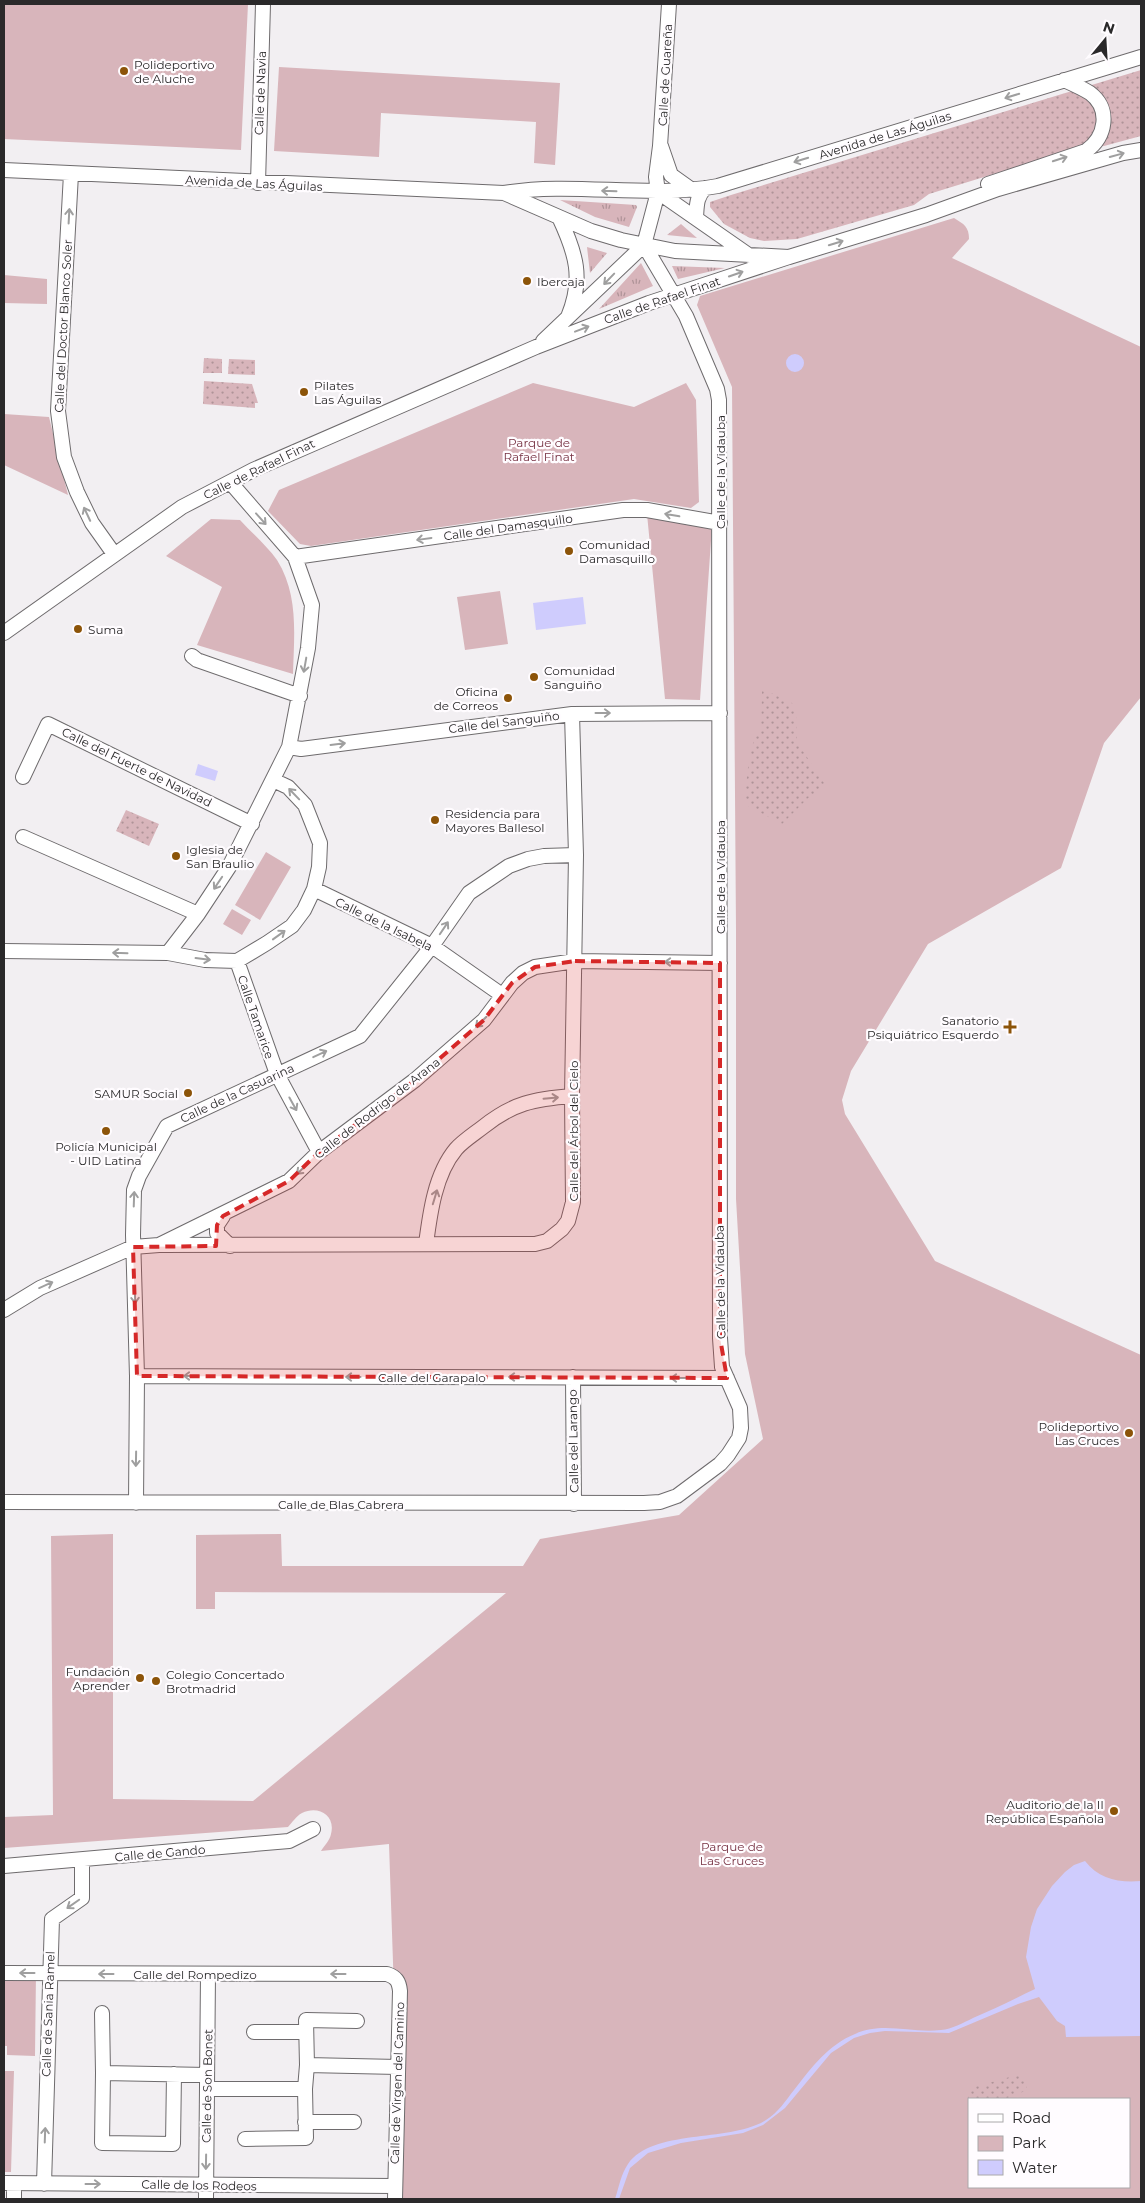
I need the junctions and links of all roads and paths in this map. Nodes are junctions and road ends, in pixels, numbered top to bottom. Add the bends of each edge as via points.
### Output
1 (263, 4) edge
2 (669, 4) edge
3 (1141, 57) edge
4 (1064, 80) junction
5 (660, 146) junction
6 (1141, 150) edge
7 (4, 170) edge
8 (71, 174) junction
9 (258, 183) junction
10 (698, 189) junction
11 (658, 192) junction
12 (504, 193) junction
13 (968, 200) junction
14 (560, 217) junction
15 (696, 217) junction
16 (644, 245) junction
17 (751, 256) junction
18 (789, 257) junction
19 (673, 296) junction
20 (567, 320) junction
21 (536, 347) junction
22 (230, 482) junction
23 (720, 523) junction
24 (114, 554) junction
25 (295, 557) junction
26 (4, 633) edge
27 (192, 656) dead end
28 (300, 696) junction
29 (720, 713) junction
30 (572, 714) junction
31 (290, 747) junction
32 (23, 777) dead end
33 (273, 780) junction
34 (252, 824) junction
35 (22, 837) dead end
36 (576, 855) junction
37 (314, 889) junction
38 (198, 914) junction
39 (432, 946) junction
40 (4, 951) edge
41 (168, 953) junction
42 (237, 961) junction
43 (575, 961) junction
44 (720, 963) junction
45 (502, 996) junction
46 (277, 1074) junction
47 (572, 1096) junction
48 (319, 1152) junction
49 (223, 1216) junction
50 (426, 1244) junction
51 (159, 1245) junction
52 (230, 1246) junction
53 (133, 1247) junction
54 (4, 1310) edge
55 (137, 1376) junction
56 (572, 1377) junction
57 (727, 1378) junction
58 (677, 1496) joint
59 (4, 1502) edge
60 (136, 1503) junction
61 (574, 1504) junction
62 (313, 1829) dead end
63 (82, 1860) junction
64 (4, 1866) edge
65 (4, 1973) edge
66 (49, 1974) junction
67 (208, 1974) junction
68 (387, 1974) joint
69 (102, 2013) dead end
70 (356, 2021) dead end
71 (254, 2032) dead end
72 (306, 2032) junction
73 (307, 2065) junction
74 (398, 2067) junction
75 (103, 2073) junction
76 (174, 2074) junction
77 (207, 2082) junction
78 (305, 2089) junction
79 (306, 2122) junction
80 (354, 2122) dead end
81 (245, 2139) dead end
82 (9, 2184) edge
83 (44, 2184) junction
84 (206, 2185) junction
85 (394, 2193) edge
86 (14, 2199) edge
87 (206, 2199) edge

1 - 9 street, Calle de Navia
2 - 5 street, Calle de Guareña
3 - 4 street, Avenida de Las Águilas
4 -> 10 street, Avenida de Las Águilas
13 -> 4 street, Avenida de Las Águilas via 995,180 1086,151 1097,141 1104,122 1101,106 1091,94
5 - 10 street, Calle de Guareña via 671,175
5 - 11 street, Calle de Guareña via 656,177
13 -> 6 street, Avenida de Las Águilas via 1059,171
7 - 8 street, Avenida de Las Águilas
8 - 9 street, Avenida de Las Águilas
24 -> 8 street, Calle del Doctor Blanco Soler via 92,523 77,492 64,457 58,411
9 - 12 street, Avenida de Las Águilas
10 - 11 street, Avenida de Las Águilas
10 - 15 street
11 -> 12 street, Avenida de Las Águilas via 537,189
11 - 15 street
11 - 16 street
12 - 14 street, Avenida de Las Águilas
18 -> 13 street, Avenida de Las Águilas
14 - 16 street, Avenida de Las Águilas via 591,231
14 - 20 street, Calle de Rafael Finat via 577,266 576,294
15 - 17 street
16 - 17 street, Avenida de Las Águilas via 675,251
16 - 19 street, Calle de la Vidauba
16 -> 20 street, Calle de Rafael Finat
17 - 18 street, Avenida de Las Águilas
19 -> 18 street, Calle de Rafael Finat
21 -> 19 street, Calle de Rafael Finat
19 - 23 street, Calle de la Vidauba via 686,316 717,389
20 - 21 street, Calle de Rafael Finat
21 - 22 street, Calle de Rafael Finat via 400,404
22 - 24 street, Calle de Rafael Finat via 182,507
22 -> 25 street
23 -> 25 street, Calle del Damasquillo via 647,510 623,510
23 - 29 street, Calle de la Vidauba
24 - 26 street, Calle de Rafael Finat
25 -> 28 street via 312,605
27 - 28 street
28 - 31 street
30 -> 29 street, Calle del Sanguiño
29 - 44 street, Calle de la Vidauba
31 -> 30 street, Calle del Sanguiño
30 - 36 street, Calle del Árbol del Cielo
31 - 33 street
32 - 34 street, Calle del Fuerte de Navidad via 48,724
33 - 34 street
37 -> 33 street via 320,843 305,805 288,787
34 -> 38 street via 229,868
35 - 38 street
39 -> 36 street, Calle de la Casuarina via 469,893 509,866 544,856
36 - 43 street, Calle del Árbol del Cielo
37 - 39 street, Calle de la Isabela
42 -> 37 street via 292,926
38 - 41 street
39 - 45 street, Calle de la Isabela
46 -> 39 street, Calle de la Casuarina via 360,1036
41 -> 40 street
41 -> 42 street via 205,960
42 - 46 street, Calle Tamarice
44 -> 43 street, Calle de Rodrigo de Arana
43 - 45 street, Calle de Rodrigo de Arana via 534,967
43 - 47 street, Calle del Árbol del Cielo
44 - 57 street, Calle de la Vidauba via 720,1338 722,1367
45 -> 48 street, Calle de Rodrigo de Arana via 484,1020 429,1068
46 -> 48 street, Calle Tamarice
53 -> 46 street, Calle de la Casuarina via 136,1183 167,1126
50 -> 47 street via 431,1209 442,1175 455,1150 491,1120 513,1107
47 - 50 street, Calle del Árbol del Cielo via 573,1202 570,1216 562,1229 547,1241 535,1244
48 -> 49 street, Calle de Rodrigo de Arana via 289,1181
49 - 51 street, Calle de Rodrigo de Arana
49 - 52 street via 217,1225 217,1233
50 - 52 street, Calle del Árbol del Cielo
51 - 52 street, Calle del Árbol del Cielo
51 - 53 street, Calle de Rodrigo de Arana
54 -> 53 street, Calle de Rodrigo de Arana via 40,1288
53 -> 55 street, Calle de la Casuarina
56 -> 55 street, Calle del Garapalo
55 -> 60 street, Calle de la Casuarina
57 -> 56 street, Calle del Garapalo
56 - 61 street, Calle del Larango
57 - 58 street, Calle de la Vidauba via 740,1408 738,1438 720,1464
58 - 61 street, Calle de Blas Cabrera via 660,1502
59 - 60 street, Calle de Blas Cabrera
60 - 61 street, Calle de Blas Cabrera
62 - 63 street, Calle de Gando via 289,1841
63 - 64 street, Calle de Gando
63 -> 66 street, Calle de Sania Ramel via 82,1898 52,1919
66 -> 65 street, Calle del Rompedizo
67 -> 66 street, Calle del Rompedizo
83 -> 66 street, Calle de Sania Ramel
68 -> 67 street, Calle del Rompedizo
67 - 77 street, Calle de Son Bonet
68 - 74 street, Calle de Virgen del Camino via 399,1983
69 - 75 street
70 - 72 street via 306,2020
71 - 72 street
72 - 73 street
73 - 74 street
73 - 78 street
74 - 85 street, Calle de Virgen del Camino
75 - 76 street
75 - 76 street via 102,2143 173,2144
76 - 77 street
77 - 78 street
77 -> 84 street, Calle de Son Bonet
78 - 79 street
79 - 80 street
79 - 81 street via 306,2138
82 - 83 street, Calle de los Rodeos
82 - 86 street
83 -> 84 street, Calle de los Rodeos
84 - 85 street, Calle de los Rodeos
84 - 87 street, Calle de Son Bonet

